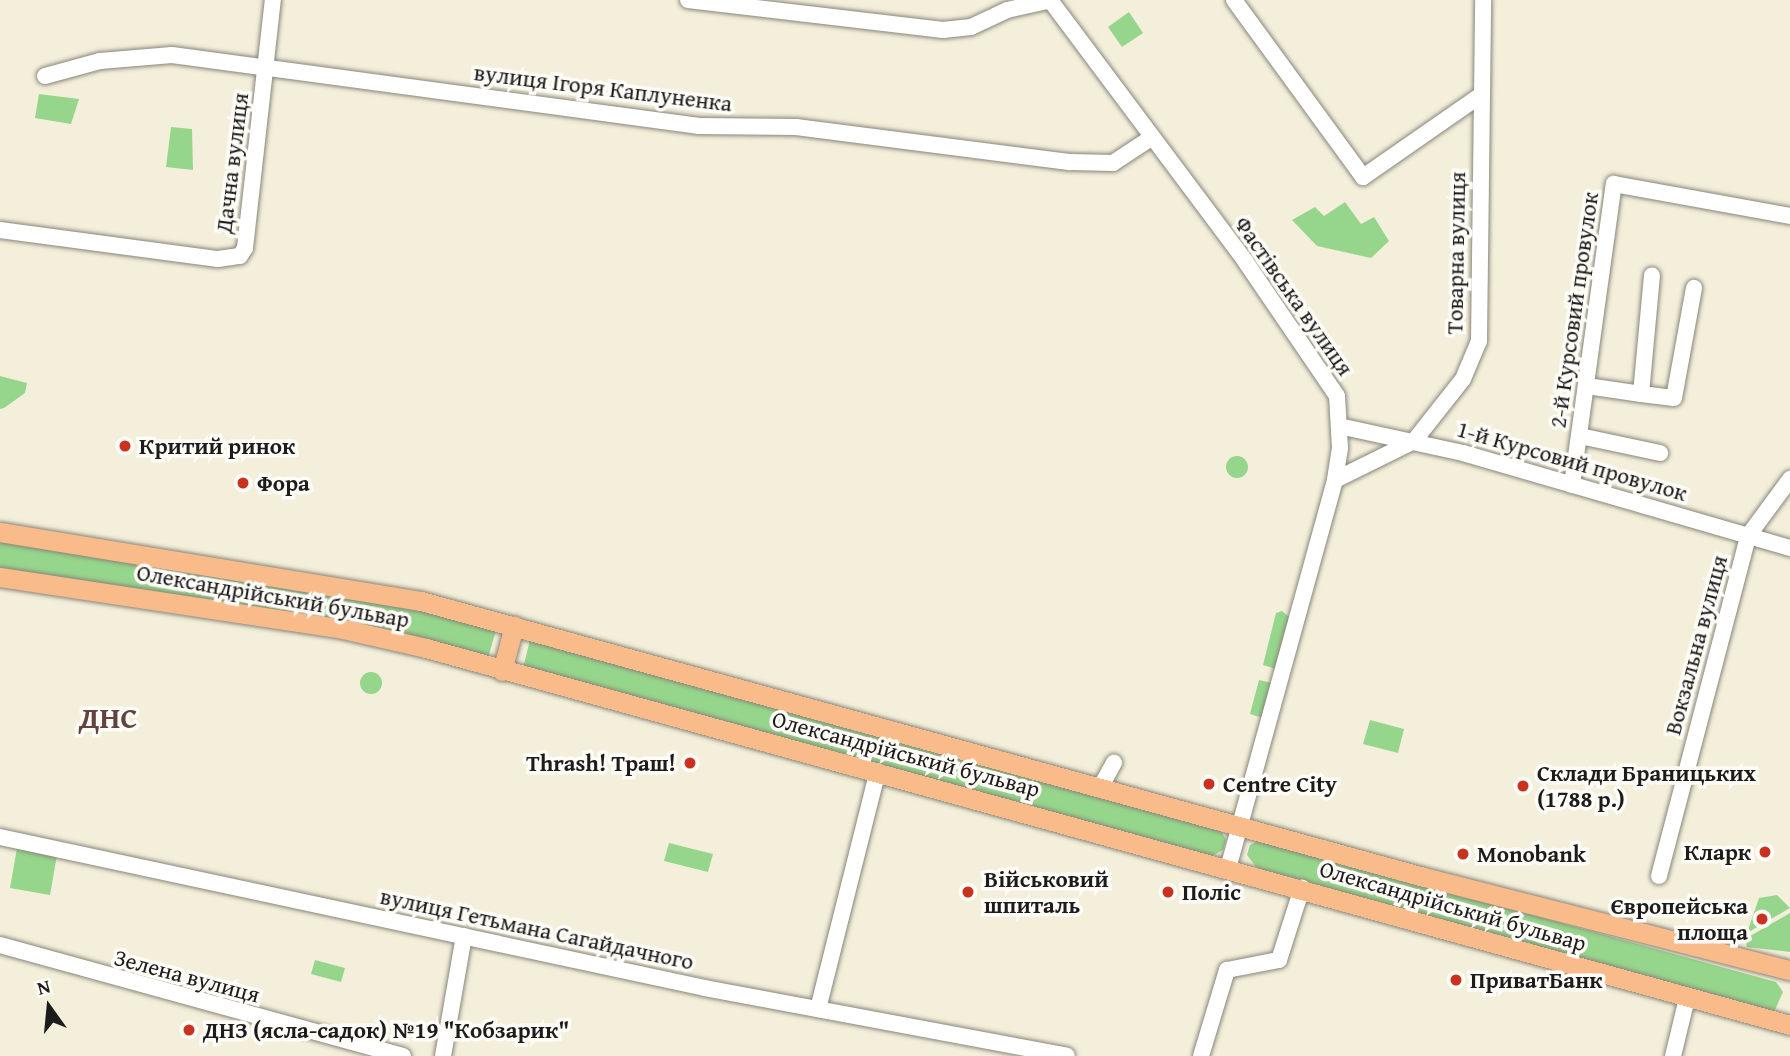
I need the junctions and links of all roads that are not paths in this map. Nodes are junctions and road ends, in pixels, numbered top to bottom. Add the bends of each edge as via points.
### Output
1 (273, 0) edge
2 (688, 0) edge
3 (1051, 0) edge
4 (1234, 0) edge
5 (1483, 0) edge
6 (266, 66) junction
7 (45, 76) dead end
8 (1481, 95) junction
9 (1151, 138) junction
10 (1790, 216) edge
11 (0, 230) edge
12 (1652, 276) dead end
13 (1694, 288) dead end
14 (1587, 386) junction
15 (1641, 394) junction
16 (1339, 426) junction
17 (1580, 436) junction
18 (1414, 441) junction
19 (1660, 453) dead end
20 (1790, 479) edge
21 (1335, 480) junction
22 (1572, 485) junction
23 (0, 533) edge
24 (1748, 536) junction
25 (1790, 548) edge
26 (0, 578) edge
27 (514, 626) junction
28 (502, 671) junction
29 (1114, 763) dead end
30 (878, 771) junction
31 (1100, 788) junction
32 (1239, 826) junction
33 (0, 837) edge
34 (1228, 868) junction
35 (1659, 876) dead end
36 (1302, 888) junction
37 (464, 936) junction
38 (0, 945) edge
39 (1790, 970) edge
40 (1687, 998) junction
41 (818, 1009) junction
42 (1790, 1025) edge
43 (403, 1056) edge
44 (443, 1056) edge
45 (1067, 1056) edge
46 (1201, 1056) edge
47 (1673, 1056) edge

1 - 6 street, Дачна вулиця
2 - 3 street via 943,30 971,27 1007,10
3 - 9 street, Фастівська вулиця
4 - 8 street via 1363,177
5 - 8 street, Товарна вулиця
6 - 7 street, вулиця Ігоря Каплуненка via 159,56 100,61
6 - 9 street, вулиця Ігоря Каплуненка via 699,126 796,127 1071,162 1113,163
6 - 11 street, Дачна вулиця via 245,248 240,256 218,259
8 - 18 street, Товарна вулиця via 1479,341 1463,379
9 - 16 street, Фастівська вулиця via 1321,370 1337,396
10 - 14 street, 2-й Курсовий провулок via 1614,184
12 - 15 street
13 - 15 street via 1674,398
14 - 15 street
14 - 17 street, 2-й Курсовий провулок
16 - 18 street, 1-й Курсовий провулок
16 - 21 street, Фастівська вулиця
17 - 19 street
17 - 22 street, 2-й Курсовий провулок
18 - 21 street, Товарна вулиця
18 - 22 street, 1-й Курсовий провулок
20 - 24 street, Вокзальна вулиця
21 - 32 street, Фастівська вулиця
22 - 24 street, 1-й Курсовий провулок
23 - 27 main road, Олександрійський бульвар via 375,591
24 - 25 street, 1-й Курсовий провулок
24 - 35 street, Вокзальна вулиця
26 - 28 main road, Олександрійський бульвар via 343,629
27 - 28 main road
27 - 31 main road, Олександрійський бульвар
28 - 30 main road, Олександрійський бульвар
29 - 31 street
30 - 34 main road, Олександрійський бульвар
30 - 41 street
31 - 32 main road, Олександрійський бульвар
32 - 34 street, Фастівська вулиця
32 - 39 main road, Олександрійський бульвар
33 - 37 street, вулиця Гетьмана Сагайдачного
34 - 36 main road, Олександрійський бульвар
36 - 40 main road, Олександрійський бульвар
36 - 46 street via 1279,960 1227,970
37 - 41 street, вулиця Гетьмана Сагайдачного
37 - 44 street
38 - 43 street, Зелена вулиця
40 - 42 main road, Олександрійський бульвар
40 - 47 street
41 - 45 street, вулиця Гетьмана Сагайдачного

